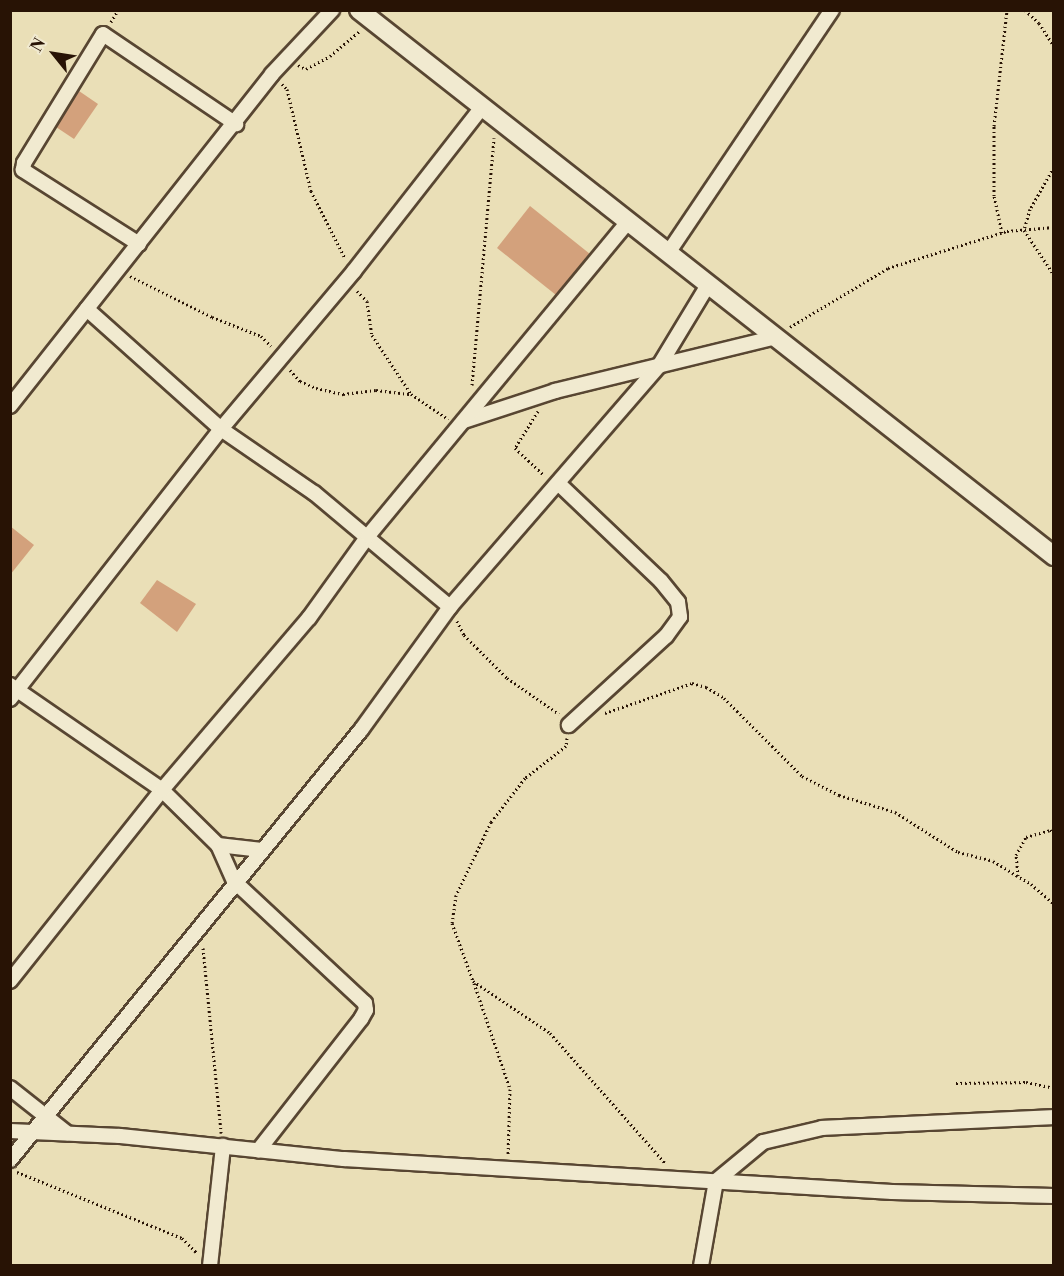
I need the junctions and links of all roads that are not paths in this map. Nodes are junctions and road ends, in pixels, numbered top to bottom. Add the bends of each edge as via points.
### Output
1 (332, 10) edge
2 (832, 10) edge
3 (366, 16) edge
4 (489, 113) junction
5 (236, 124) junction
6 (628, 222) junction
7 (139, 244) junction
8 (668, 254) junction
9 (708, 285) junction
10 (87, 309) junction
11 (772, 338) junction
12 (659, 366) junction
13 (10, 406) edge
14 (467, 417) junction
15 (221, 429) junction
16 (558, 483) junction
17 (368, 536) junction
18 (1053, 556) edge
19 (450, 607) junction
20 (13, 691) edge
21 (569, 725) road end
22 (162, 790) junction
23 (218, 845) junction
24 (262, 850) junction
25 (234, 881) junction
26 (10, 981) edge
27 (10, 1088) edge
28 (47, 1117) junction
29 (1053, 1117) edge
30 (10, 1131) edge
31 (34, 1133) junction
32 (67, 1133) junction
33 (223, 1146) junction
34 (258, 1151) junction
35 (10, 1160) edge
36 (716, 1181) junction
37 (1053, 1196) edge
38 (210, 1265) edge
39 (701, 1266) edge

1 - 5 street via 285,58
2 - 8 street
3 - 4 main road
4 - 6 main road
4 - 15 street
5 - 7 street
5 - 7 street via 103,34 24,170
6 - 8 main road
6 - 14 street
7 - 10 street
8 - 9 main road
9 - 11 main road
9 - 12 street
10 - 13 street
10 - 15 street
11 - 12 street
11 - 18 main road
12 - 14 street
12 - 16 street
14 - 17 street
15 - 17 street
15 - 20 street
16 - 19 street
16 - 21 street via 660,580 678,602 680,617 666,636
17 - 19 street
17 - 22 street via 309,618
19 - 24 street via 361,729
20 - 22 street
22 - 23 street
22 - 26 street
23 - 24 street
23 - 25 street
24 - 25 street
25 - 28 street
25 - 34 street via 360,997 366,1010
27 - 28 street
28 - 31 street
28 - 32 street
29 - 36 street via 822,1128 763,1142
30 - 31 street
31 - 32 street
31 - 35 street
32 - 33 street
33 - 34 street
33 - 38 street
34 - 36 street
36 - 37 street
36 - 39 street

